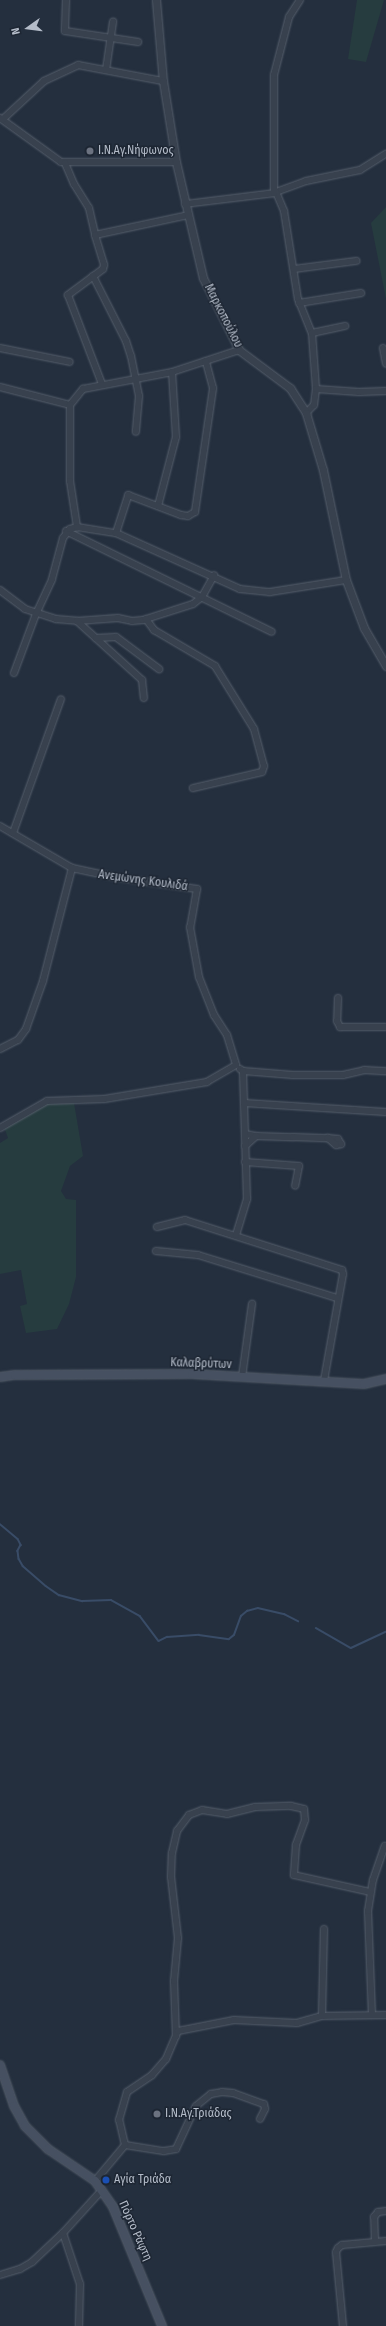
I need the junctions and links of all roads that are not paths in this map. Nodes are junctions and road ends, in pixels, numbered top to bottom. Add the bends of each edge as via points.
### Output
1 (66, 0) edge
2 (156, 0) edge
3 (300, 0) edge
4 (113, 22) dead end
5 (110, 38) junction
6 (138, 42) dead end
7 (106, 70) junction
8 (163, 81) junction
9 (1, 118) edge
10 (386, 154) edge
11 (176, 162) junction
12 (65, 163) junction
13 (275, 192) junction
14 (185, 204) junction
15 (188, 215) junction
16 (95, 234) junction
17 (356, 261) dead end
18 (294, 269) junction
19 (93, 276) junction
20 (361, 293) dead end
21 (299, 303) junction
22 (345, 326) dead end
23 (312, 333) junction
24 (0, 348) edge
25 (383, 348) dead end
26 (239, 350) junction
27 (206, 361) junction
28 (70, 362) dead end
29 (386, 364) edge
30 (172, 372) junction
31 (135, 379) junction
32 (102, 384) junction
33 (0, 386) edge
34 (316, 389) junction
35 (386, 391) edge
36 (70, 405) junction
37 (306, 413) junction
38 (136, 432) dead end
39 (158, 506) junction
40 (77, 527) junction
41 (66, 531) junction
42 (116, 532) junction
43 (214, 575) junction
44 (346, 580) junction
45 (0, 590) edge
46 (202, 597) junction
47 (36, 614) junction
48 (146, 619) junction
49 (77, 621) junction
50 (272, 632) dead end
51 (96, 638) junction
52 (386, 666) edge
53 (159, 669) dead end
54 (14, 673) dead end
55 (144, 698) dead end
56 (60, 699) dead end
57 (193, 788) dead end
58 (0, 826) edge
59 (13, 833) junction
60 (72, 868) junction
61 (338, 998) dead end
62 (386, 1027) edge
63 (0, 1049) edge
64 (236, 1065) junction
65 (386, 1071) edge
66 (243, 1072) junction
67 (244, 1103) junction
68 (386, 1112) edge
69 (0, 1128) edge
70 (245, 1134) junction
71 (256, 1136) junction
72 (328, 1138) dead end
73 (245, 1146) junction
74 (245, 1162) junction
75 (295, 1186) dead end
76 (157, 1228) dead end
77 (236, 1235) junction
78 (156, 1251) dead end
79 (338, 1298) junction
80 (252, 1304) dead end
81 (0, 1372) edge
82 (15, 1375) junction
83 (0, 1377) edge
84 (242, 1377) junction
85 (386, 1379) edge
86 (324, 1381) junction
87 (385, 1846) edge
88 (370, 1892) junction
89 (324, 1929) dead end
90 (372, 2015) junction
91 (386, 2015) edge
92 (322, 2016) junction
93 (176, 2036) junction
94 (0, 2065) edge
95 (260, 2119) dead end
96 (125, 2145) junction
97 (94, 2181) junction
98 (102, 2190) junction
99 (386, 2211) edge
100 (63, 2233) junction
101 (375, 2241) junction
102 (386, 2241) edge
103 (0, 2275) edge
104 (80, 2326) edge
105 (162, 2326) edge
106 (343, 2326) edge

1 - 5 street via 65,31
2 - 8 street, Μαρκοπούλου
3 - 13 street via 289,17 274,75
4 - 5 street
5 - 6 street
5 - 7 street
7 - 8 street
7 - 9 street via 78,66 60,72 44,81
8 - 11 street, Μαρκοπούλου
9 - 12 street via 56,160
10 - 13 street via 360,170 306,181
11 - 12 street
11 - 14 street, Μαρκοπούλου
12 - 16 street via 89,208
13 - 14 street
13 - 18 street via 288,225
14 - 15 street, Μαρκοπούλου
15 - 16 street
15 - 26 street, Μαρκοπούλου via 203,278
16 - 19 street via 104,266
17 - 18 street
18 - 21 street
19 - 31 street via 126,341
19 - 32 street via 68,295
20 - 21 street
21 - 23 street
22 - 23 street
23 - 34 street
24 - 28 street
25 - 29 street
26 - 27 street
26 - 37 street, Μαρκοπούλου via 290,388
27 - 30 street
27 - 39 street via 213,388 195,512 188,516
30 - 31 street
30 - 39 street via 176,437
31 - 32 street
31 - 38 street via 139,396
32 - 36 street via 83,389
33 - 36 street
34 - 35 street
34 - 37 street via 314,405
36 - 40 street via 70,481
37 - 44 street, Μαρκοπούλου via 323,470
39 - 42 street via 128,495
40 - 41 street
40 - 42 street
41 - 46 street via 193,595
41 - 47 street via 52,579
42 - 43 street
43 - 44 street via 240,589 270,592
43 - 46 street
44 - 52 street, Μαρκοπούλου via 364,628
45 - 47 street
46 - 48 street via 193,604
46 - 50 street
47 - 49 street
47 - 54 street
48 - 49 street
48 - 57 street via 154,630 215,666 254,729 264,766 262,772
49 - 51 street
51 - 53 street via 116,637
51 - 55 street via 142,680
56 - 59 street
58 - 59 street
59 - 60 street
60 - 63 street via 43,980 26,1029 18,1040
60 - 64 street, Ανεμώνης Κουλιδά via 114,878 197,889 190,927 199,977 214,1015 227,1035
61 - 62 street via 337,1021 340,1027
64 - 66 street
64 - 69 street via 207,1082 104,1099 47,1101
65 - 66 street via 364,1070 343,1075
66 - 67 street
67 - 68 street
67 - 70 street
70 - 71 street
70 - 73 street
71 - 72 street
71 - 73 street
73 - 74 street
74 - 75 street via 299,1166
74 - 77 street via 247,1199
76 - 77 street via 180,1219
77 - 79 street via 342,1270
78 - 79 street via 198,1254
79 - 86 street
80 - 84 street
81 - 82 main road, Καλαβρύτων
82 - 83 main road, Καλαβρύτων
82 - 84 main road, Καλαβρύτων
84 - 86 main road, Καλαβρύτων
85 - 86 main road, Καλαβρύτων via 364,1384
87 - 88 street
88 - 90 street via 368,1911
88 - 93 street via 294,1875 296,1845 305,1820 304,1809 291,1806 255,1807 227,1814 202,1810 189,1815 177,1831 172,1858 178,1938 174,1981
89 - 92 street
90 - 91 street
90 - 92 street
92 - 93 street via 297,2023 234,2020 185,2028
93 - 96 street via 166,2059 152,2075 127,2092 118,2120
94 - 97 main road, Πόρτο Ράφτη via 14,2106 25,2126 48,2149
95 - 96 street via 265,2109 264,2104 233,2093 211,2094 196,2106 176,2149 164,2151
96 - 97 street
97 - 98 main road, Πόρτο Ράφτη
98 - 100 street
98 - 105 main road, Πόρτο Ράφτη via 119,2217
99 - 101 street via 378,2212 374,2217
100 - 103 street via 32,2262
100 - 104 street via 80,2284
101 - 102 street
101 - 106 street via 342,2245 336,2252

